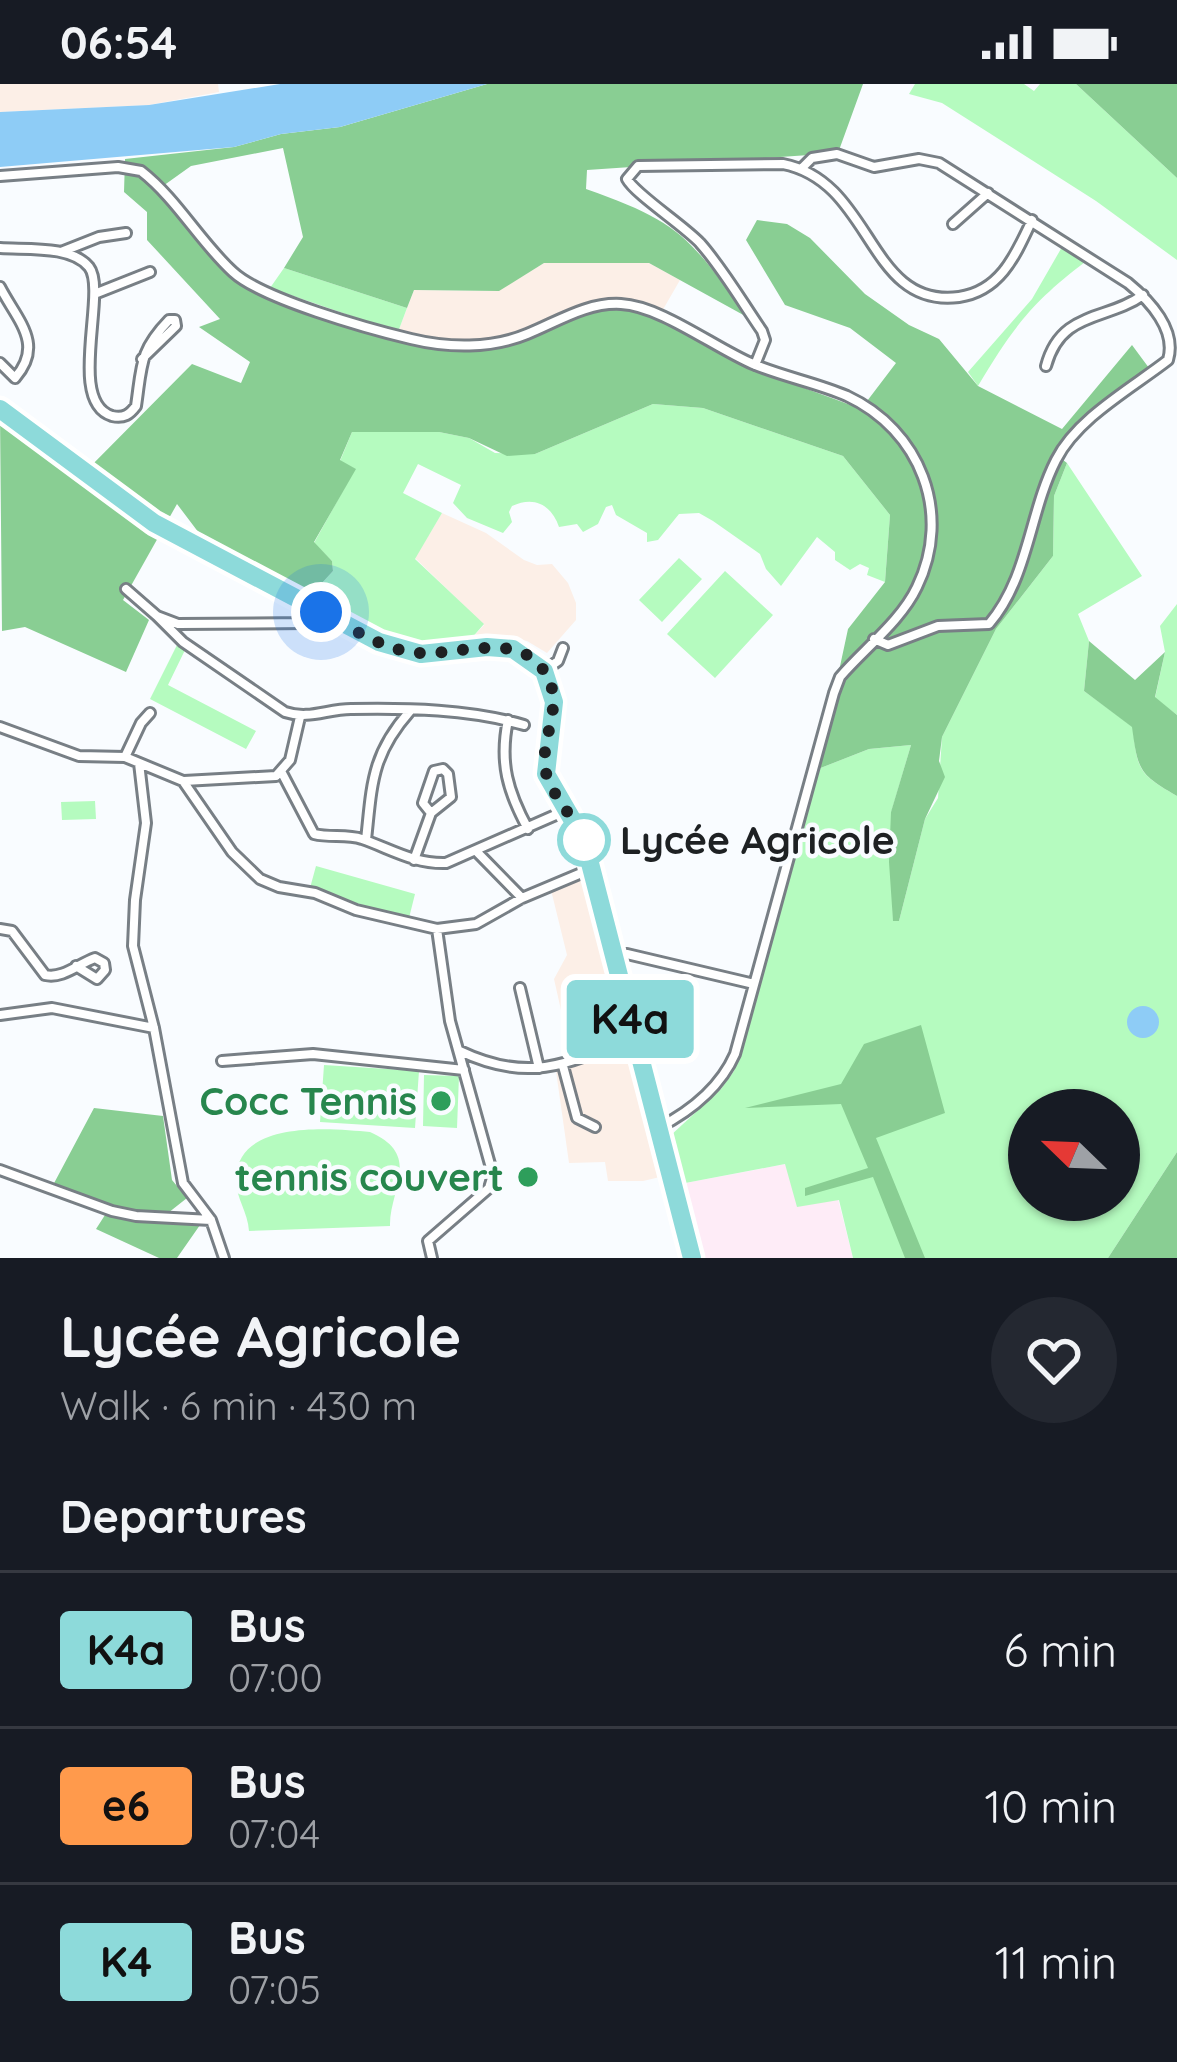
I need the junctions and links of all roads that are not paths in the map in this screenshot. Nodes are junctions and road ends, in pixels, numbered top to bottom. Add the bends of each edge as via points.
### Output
1 (801, 169) junction
2 (0, 176) edge
3 (988, 192) junction
4 (1031, 220) junction
5 (953, 224) dead end
6 (126, 233) dead end
7 (0, 248) edge
8 (59, 252) junction
9 (150, 272) dead end
10 (0, 287) edge
11 (97, 293) junction
12 (1143, 295) junction
13 (142, 359) junction
14 (0, 363) edge
15 (755, 364) junction
16 (1046, 366) dead end
17 (0, 409) edge
18 (125, 589) dead end
19 (321, 612) junction
20 (157, 616) junction
21 (874, 639) junction
22 (563, 648) dead end
23 (544, 671) junction
24 (410, 711) junction
25 (150, 713) dead end
26 (300, 717) junction
27 (508, 720) junction
28 (524, 725) dead end
29 (0, 727) edge
30 (124, 757) junction
31 (139, 763) junction
32 (282, 773) junction
33 (183, 781) junction
34 (568, 809) junction
35 (431, 813) junction
36 (528, 829) junction
37 (366, 840) junction
38 (476, 851) junction
39 (414, 860) junction
40 (591, 869) junction
41 (522, 898) junction
42 (0, 929) edge
43 (437, 929) junction
44 (613, 955) junction
45 (76, 966) dead end
46 (754, 984) junction
47 (520, 988) dead end
48 (0, 1015) edge
49 (154, 1028) junction
50 (634, 1036) junction
51 (458, 1051) junction
52 (222, 1061) dead end
53 (563, 1066) junction
54 (539, 1068) junction
55 (464, 1070) junction
56 (595, 1127) dead end
57 (658, 1128) junction
58 (0, 1170) edge
59 (201, 1205) junction
60 (189, 1217) junction
61 (211, 1220) junction
62 (224, 1258) edge
63 (432, 1258) edge
64 (692, 1258) edge

1 - 3 street via 822,155 874,167 928,159
1 - 4 street via 845,202 888,269 932,296 962,297 994,281
1 - 15 street via 638,166 627,179 702,245 763,331
2 - 15 street via 141,171 242,280 412,339 488,345 622,304
3 - 4 street
3 - 5 street
4 - 12 street
6 - 8 street
7 - 8 street
8 - 11 street via 86,263
9 - 11 street
10 - 14 street via 30,343 15,378
11 - 13 street via 90,373 109,415 128,415 136,406
12 - 16 street via 1078,323 1053,346
12 - 21 street via 1171,345 1168,360 1058,456 998,614 989,624 938,626 888,645
13 - 13 street via 176,326 175,320 155,334
15 - 21 street via 848,397 898,431 916,454 930,512 925,565 910,600
17 - 19 main road via 154,523
18 - 20 street
19 - 20 street via 308,623 199,626
19 - 23 main road via 406,651 502,647
20 - 26 street via 183,642
21 - 46 street via 834,693
22 - 23 street
23 - 34 main road via 554,702 545,765
24 - 26 street
24 - 27 street
24 - 37 street via 372,774
25 - 30 street
26 - 32 street
27 - 28 street
27 - 36 street via 506,784
29 - 30 street via 79,755
30 - 31 street
31 - 33 street
31 - 49 street via 146,823 133,946
32 - 33 street
32 - 37 street via 314,834
33 - 43 street via 260,879
34 - 36 street
34 - 40 main road
35 - 35 street via 451,797 442,769 423,802
35 - 39 street
36 - 38 street
37 - 39 street
38 - 39 street via 446,863
38 - 41 street
40 - 41 street
40 - 44 main road
41 - 43 street via 476,924
42 - 45 street via 12,931 45,975
43 - 51 street
44 - 46 street
44 - 50 main road
46 - 57 street via 726,1073
47 - 54 street
48 - 49 street via 52,1008
49 - 59 street via 178,1165
50 - 53 street
50 - 57 main road
51 - 54 street via 502,1068
51 - 55 street
52 - 55 street via 313,1054
53 - 54 street
53 - 56 street via 578,1118
55 - 63 street via 492,1183 428,1241
57 - 64 main road
58 - 60 street via 112,1211
59 - 60 street
59 - 61 street
60 - 61 street
61 - 62 street

